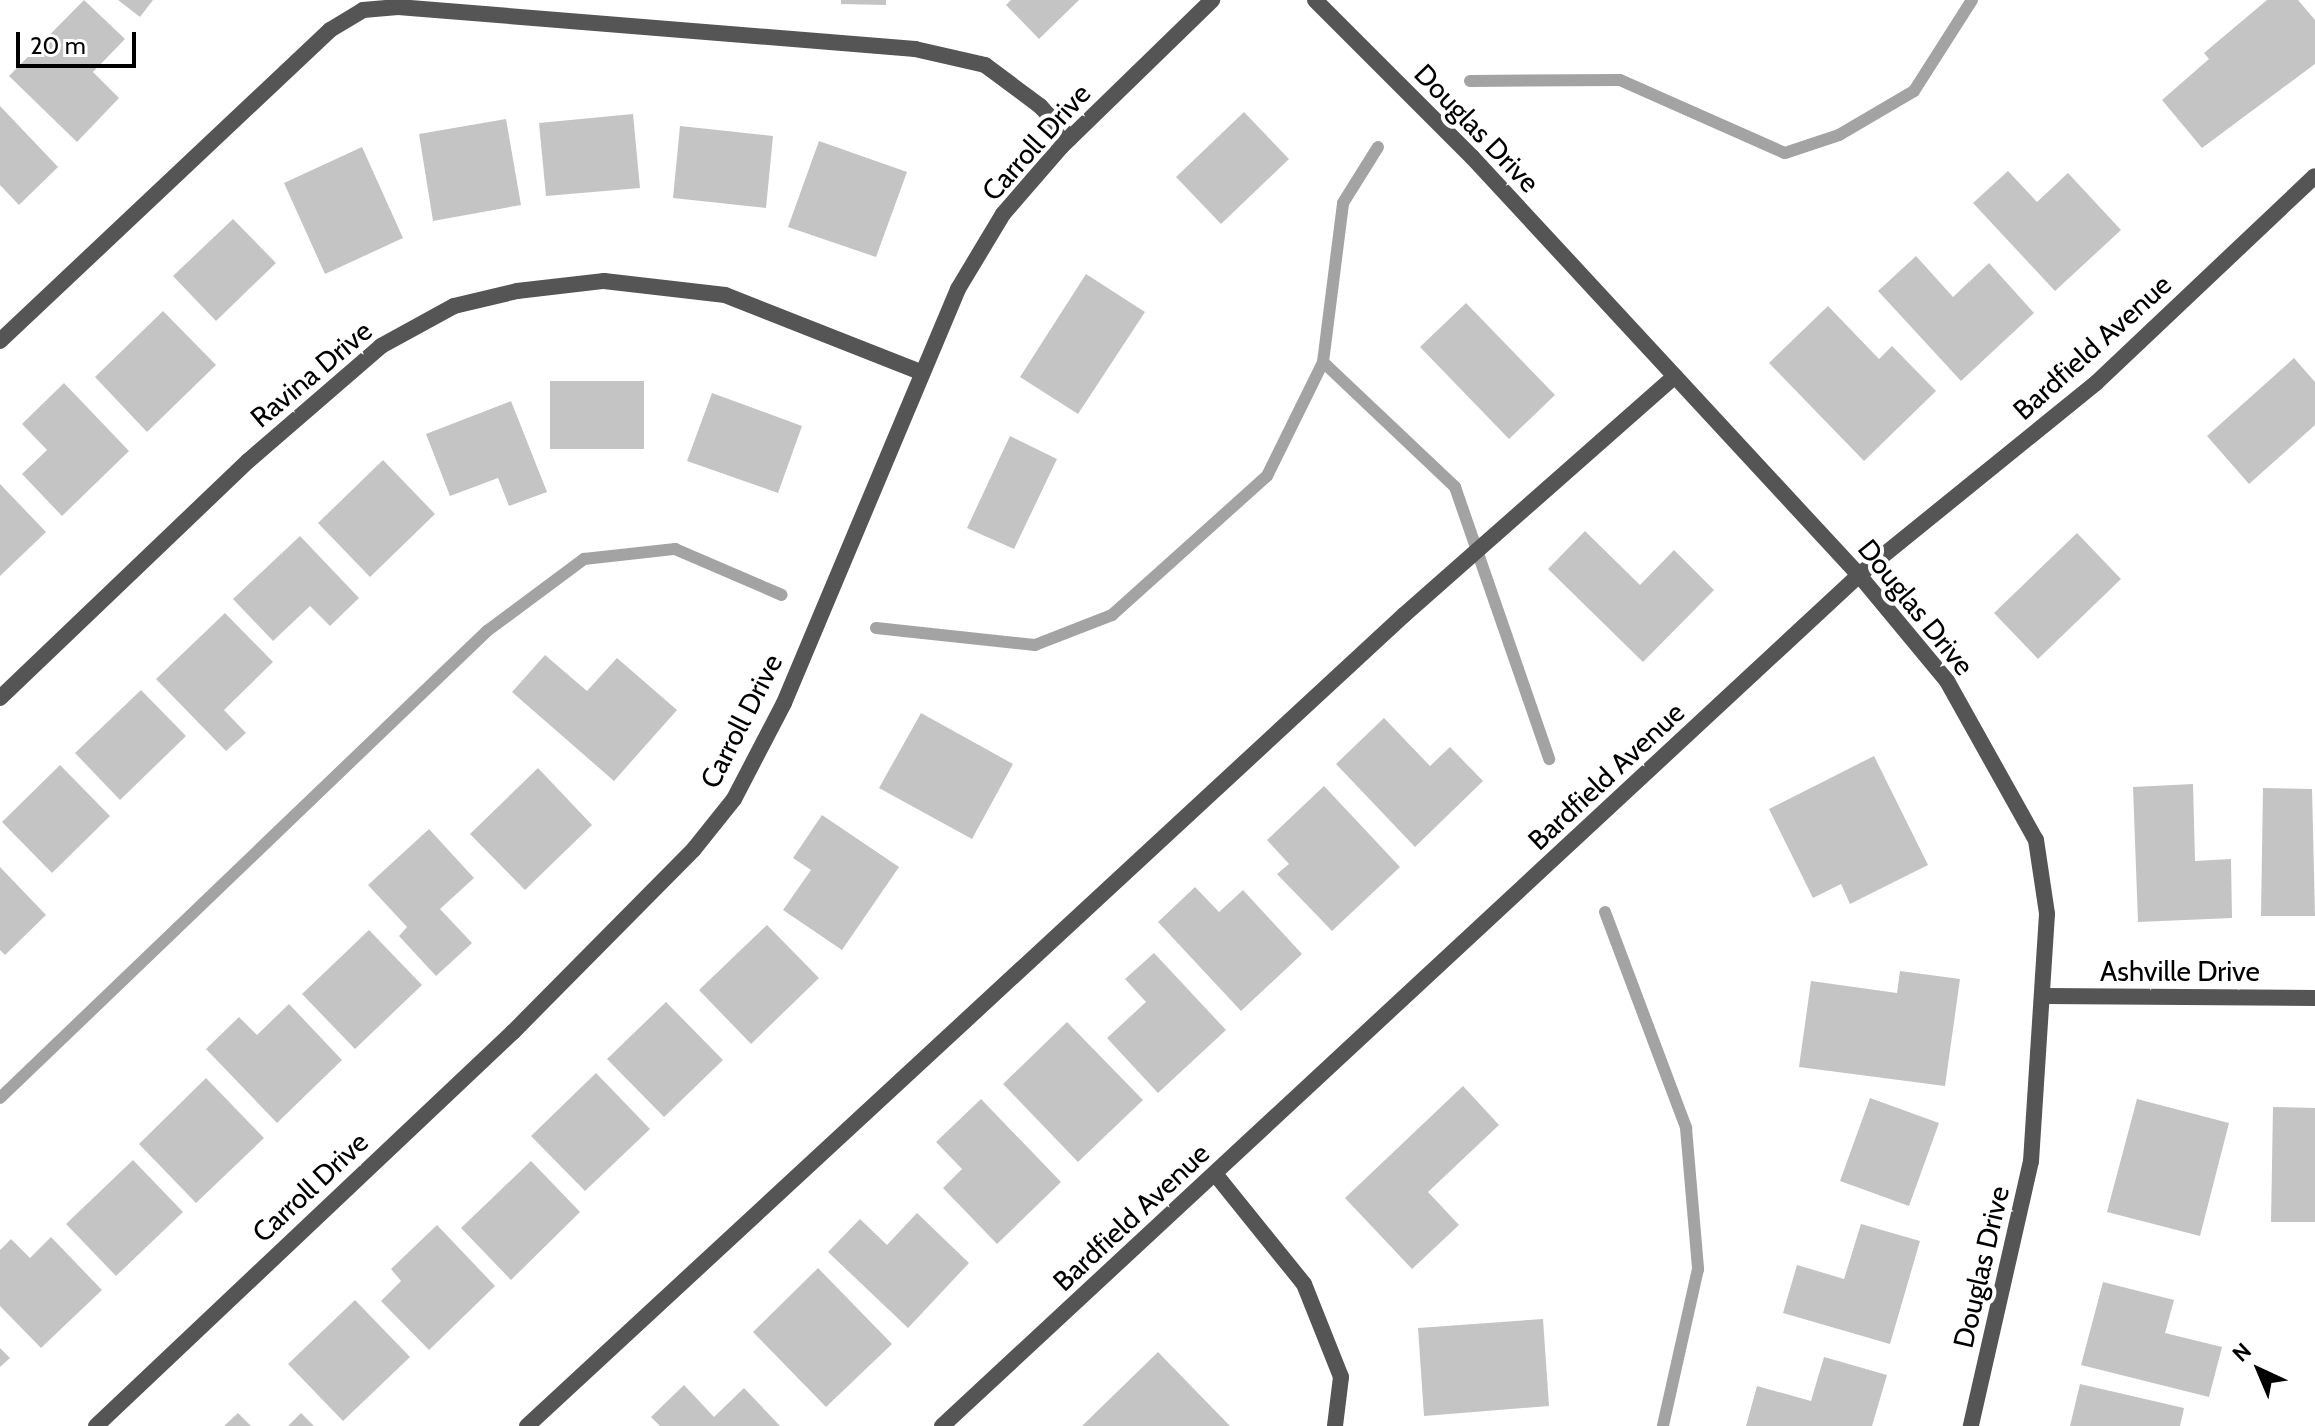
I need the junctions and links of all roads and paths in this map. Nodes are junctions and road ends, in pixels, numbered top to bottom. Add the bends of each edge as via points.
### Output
1 (1212, 0) edge
2 (1315, 0) edge
3 (1070, 138) junction
4 (2315, 176) edge
5 (0, 341) edge
6 (920, 372) junction
7 (1675, 376) junction
8 (1859, 575) junction
9 (0, 698) edge
10 (2045, 996) junction
11 (2315, 998) edge
12 (1216, 1175) junction
13 (96, 1426) edge
14 (527, 1426) edge
15 (942, 1426) edge
16 (1335, 1426) edge
17 (1971, 1426) edge

1 - 3 street, Carroll Drive
2 - 7 street, Douglas Drive via 1472,157
3 - 5 street via 1040,106 985,65 915,49 398,7 363,10 330,30
3 - 6 street, Carroll Drive via 1003,214 958,289
4 - 8 street, Bardfield Avenue via 2096,383
6 - 9 street, Ravina Drive via 725,295 604,281 517,291 454,306 381,346 260,450
6 - 13 street, Carroll Drive via 784,703 734,799 652,894 513,1032
7 - 8 street, Douglas Drive
7 - 14 street via 1461,566
8 - 10 street, Douglas Drive via 1947,681 2036,840 2047,914
8 - 12 street, Bardfield Avenue
10 - 11 street, Ashville Drive
10 - 17 street, Douglas Drive via 2031,1161
12 - 15 street, Bardfield Avenue
12 - 16 street via 1304,1284 1341,1377

